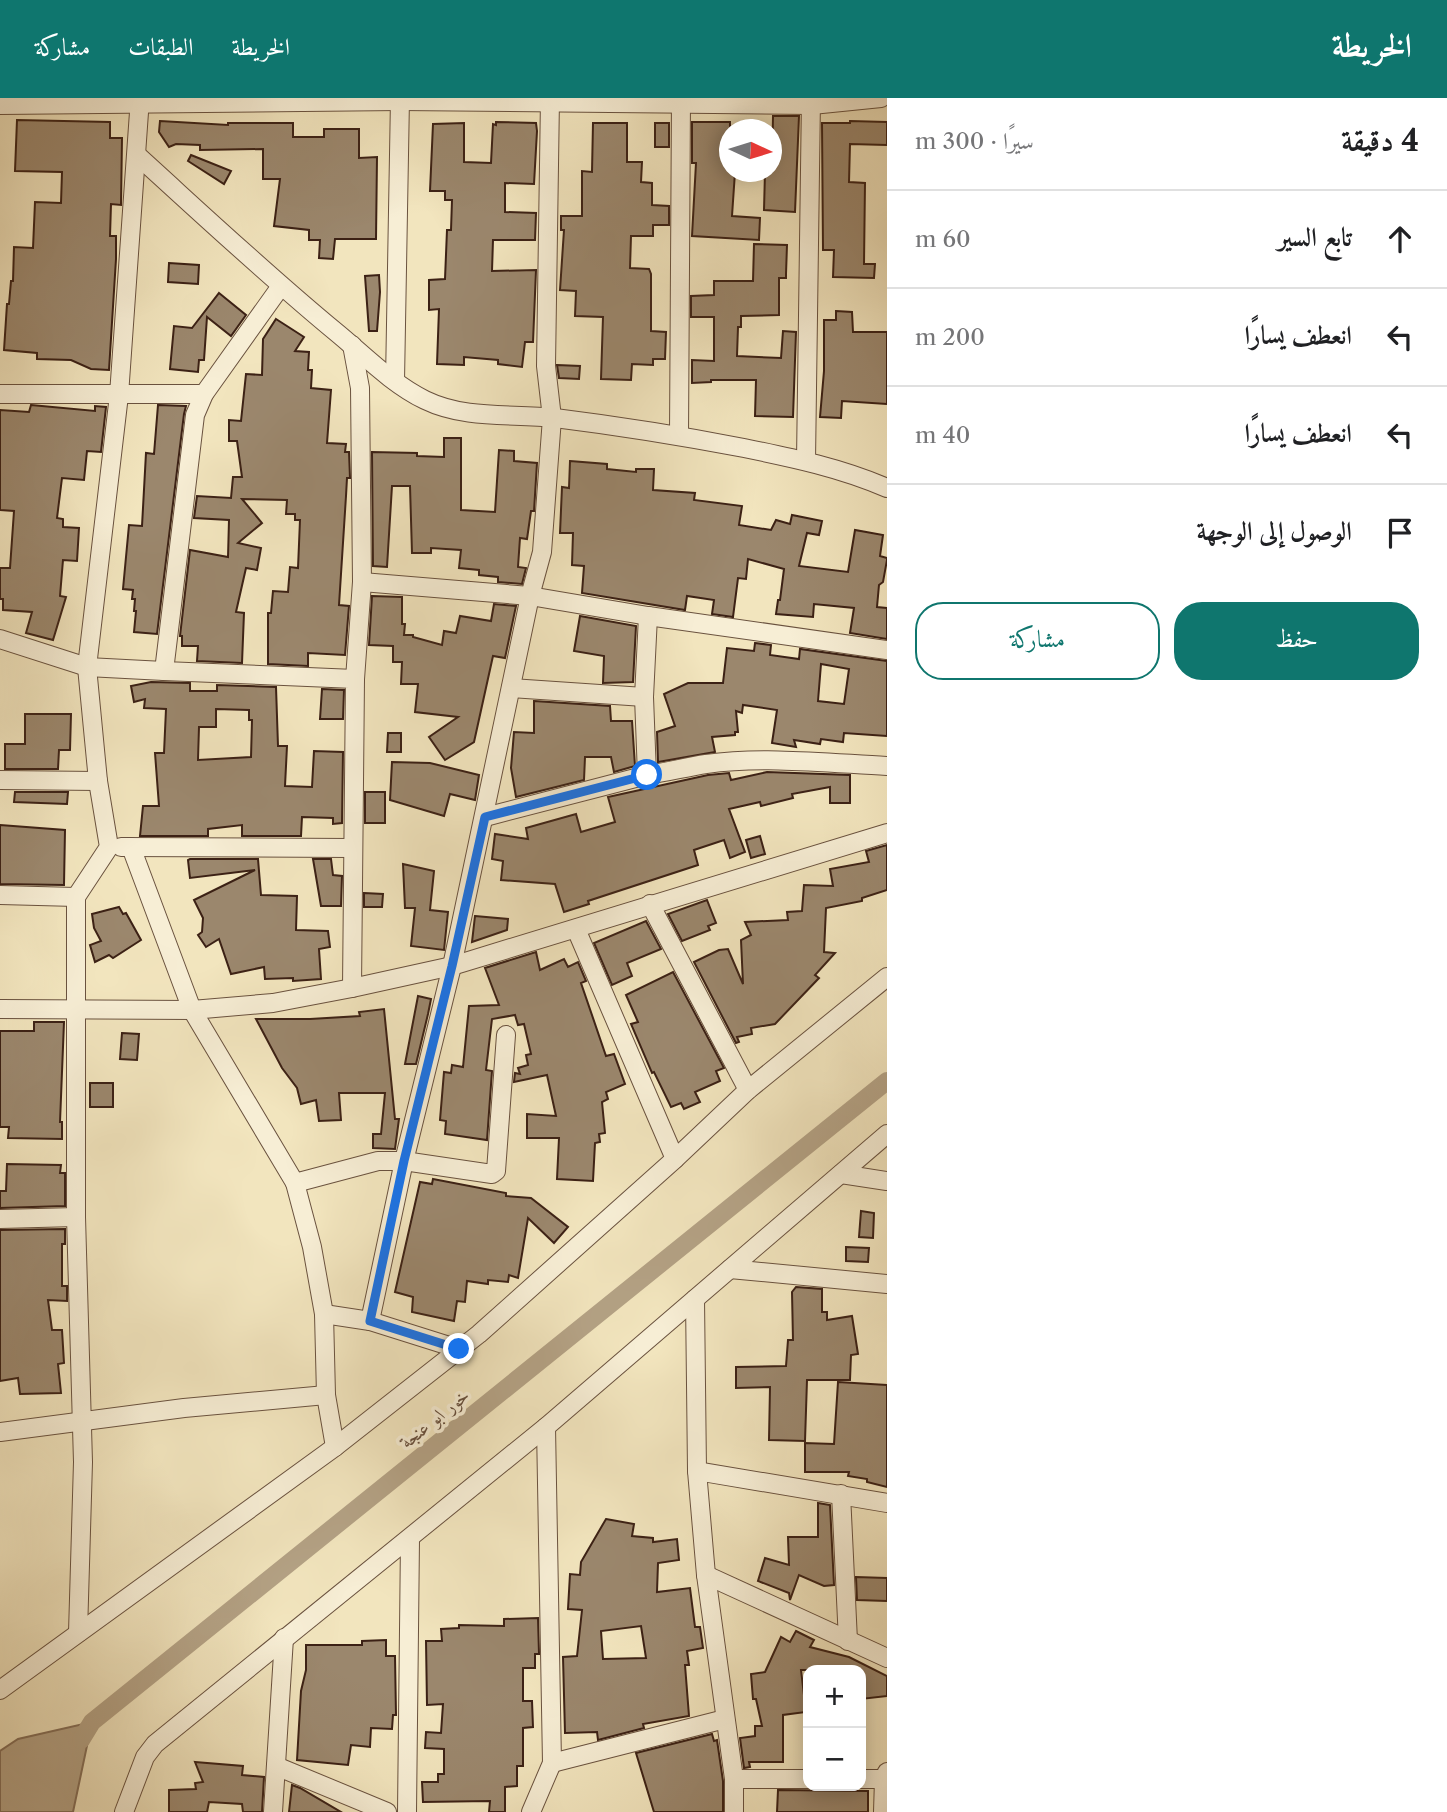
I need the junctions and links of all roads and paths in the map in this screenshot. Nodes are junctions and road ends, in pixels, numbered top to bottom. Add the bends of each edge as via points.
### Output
1 (881, 98) edge
2 (400, 100) edge
3 (550, 100) edge
4 (140, 101) edge
5 (681, 101) edge
6 (812, 101) edge
7 (0, 102) edge
8 (138, 156) junction
9 (281, 286) junction
10 (352, 345) junction
11 (395, 381) junction
12 (0, 394) edge
13 (204, 394) junction
14 (118, 395) junction
15 (552, 418) junction
16 (679, 435) junction
17 (806, 461) junction
18 (887, 488) edge
19 (362, 582) junction
20 (530, 596) junction
21 (648, 617) junction
22 (0, 639) edge
23 (887, 650) edge
24 (87, 667) junction
25 (164, 671) junction
26 (355, 679) junction
27 (511, 688) junction
28 (644, 697) junction
29 (887, 766) edge
30 (647, 775) junction
31 (0, 780) edge
32 (99, 781) junction
33 (485, 817) junction
34 (887, 833) edge
35 (109, 847) junction
36 (131, 847) junction
37 (352, 848) junction
38 (0, 895) edge
39 (76, 897) junction
40 (650, 904) junction
41 (576, 929) junction
42 (452, 966) junction
43 (887, 977) edge
44 (352, 988) junction
45 (0, 1009) edge
46 (192, 1010) junction
47 (75, 1011) junction
48 (506, 1035) dead end
49 (748, 1090) junction
50 (887, 1134) edge
51 (675, 1158) junction
52 (404, 1161) junction
53 (841, 1174) junction
54 (887, 1181) edge
55 (295, 1183) junction
56 (76, 1217) junction
57 (0, 1219) edge
58 (730, 1269) junction
59 (887, 1284) edge
60 (695, 1299) junction
61 (324, 1314) junction
62 (370, 1321) junction
63 (459, 1349) junction
64 (326, 1395) junction
65 (81, 1422) junction
66 (546, 1427) junction
67 (0, 1432) edge
68 (335, 1447) junction
69 (697, 1471) junction
70 (841, 1494) junction
71 (887, 1503) edge
72 (410, 1539) junction
73 (706, 1575) junction
74 (78, 1633) junction
75 (284, 1639) junction
76 (848, 1641) junction
77 (887, 1658) edge
78 (0, 1690) edge
79 (724, 1719) junction
80 (552, 1763) junction
81 (276, 1766) junction
82 (885, 1775) edge
83 (866, 1778) edge
84 (803, 1779) edge
85 (734, 1780) junction
86 (124, 1812) edge
87 (273, 1812) edge
88 (387, 1812) edge
89 (407, 1812) edge
90 (531, 1812) edge
91 (734, 1812) edge
92 (883, 1812) edge

1 - 6 street
2 - 3 street
2 - 4 street
2 - 11 street
3 - 5 street
3 - 15 street via 546,366
4 - 7 street
4 - 8 street
5 - 6 street
5 - 16 street
6 - 17 street
8 - 9 street
8 - 14 street
9 - 10 street
9 - 13 street
10 - 11 street
10 - 19 street via 360,388
11 - 15 street via 425,400 453,409
12 - 14 street
13 - 14 street
13 - 25 street via 193,424
14 - 24 street
15 - 16 street
15 - 20 street via 542,552
16 - 17 street
17 - 18 street
19 - 20 street
19 - 26 street
20 - 21 street
20 - 27 street
21 - 23 street
21 - 28 street
22 - 24 street
24 - 25 street
24 - 32 street
25 - 26 street
26 - 37 street
27 - 28 street
27 - 33 street
28 - 30 street
29 - 30 street via 754,761
30 - 33 street
31 - 32 street
32 - 35 street
33 - 42 street
34 - 40 street
35 - 36 street
35 - 39 street
36 - 37 street
36 - 46 street
37 - 44 street
38 - 39 street
39 - 47 street
40 - 41 street
40 - 49 street
41 - 42 street
41 - 51 street
42 - 44 street
42 - 52 street
43 - 49 street
44 - 46 street via 273,1003
45 - 47 street
46 - 47 street
46 - 55 street
47 - 56 street
48 - 52 street via 496,1171
49 - 51 street
50 - 53 street
51 - 63 street
52 - 55 street via 378,1161
52 - 62 street
53 - 54 street
53 - 58 street
55 - 61 street
56 - 57 street
56 - 65 street
58 - 59 street
58 - 60 street
60 - 66 street
60 - 69 street
61 - 62 street
61 - 64 street
62 - 63 street
63 - 68 street
64 - 65 street
64 - 68 street
65 - 67 street
65 - 74 street
66 - 72 street
66 - 80 street
68 - 74 street
69 - 70 street
69 - 73 street
70 - 71 street
70 - 76 street
72 - 75 street
72 - 89 street
73 - 76 street
73 - 79 street
74 - 78 street
75 - 81 street
75 - 86 street via 152,1747
76 - 77 street
79 - 80 street
79 - 85 street
80 - 90 street
81 - 87 street
81 - 88 street
82 - 83 street
82 - 92 street
84 - 85 street
85 - 91 street

